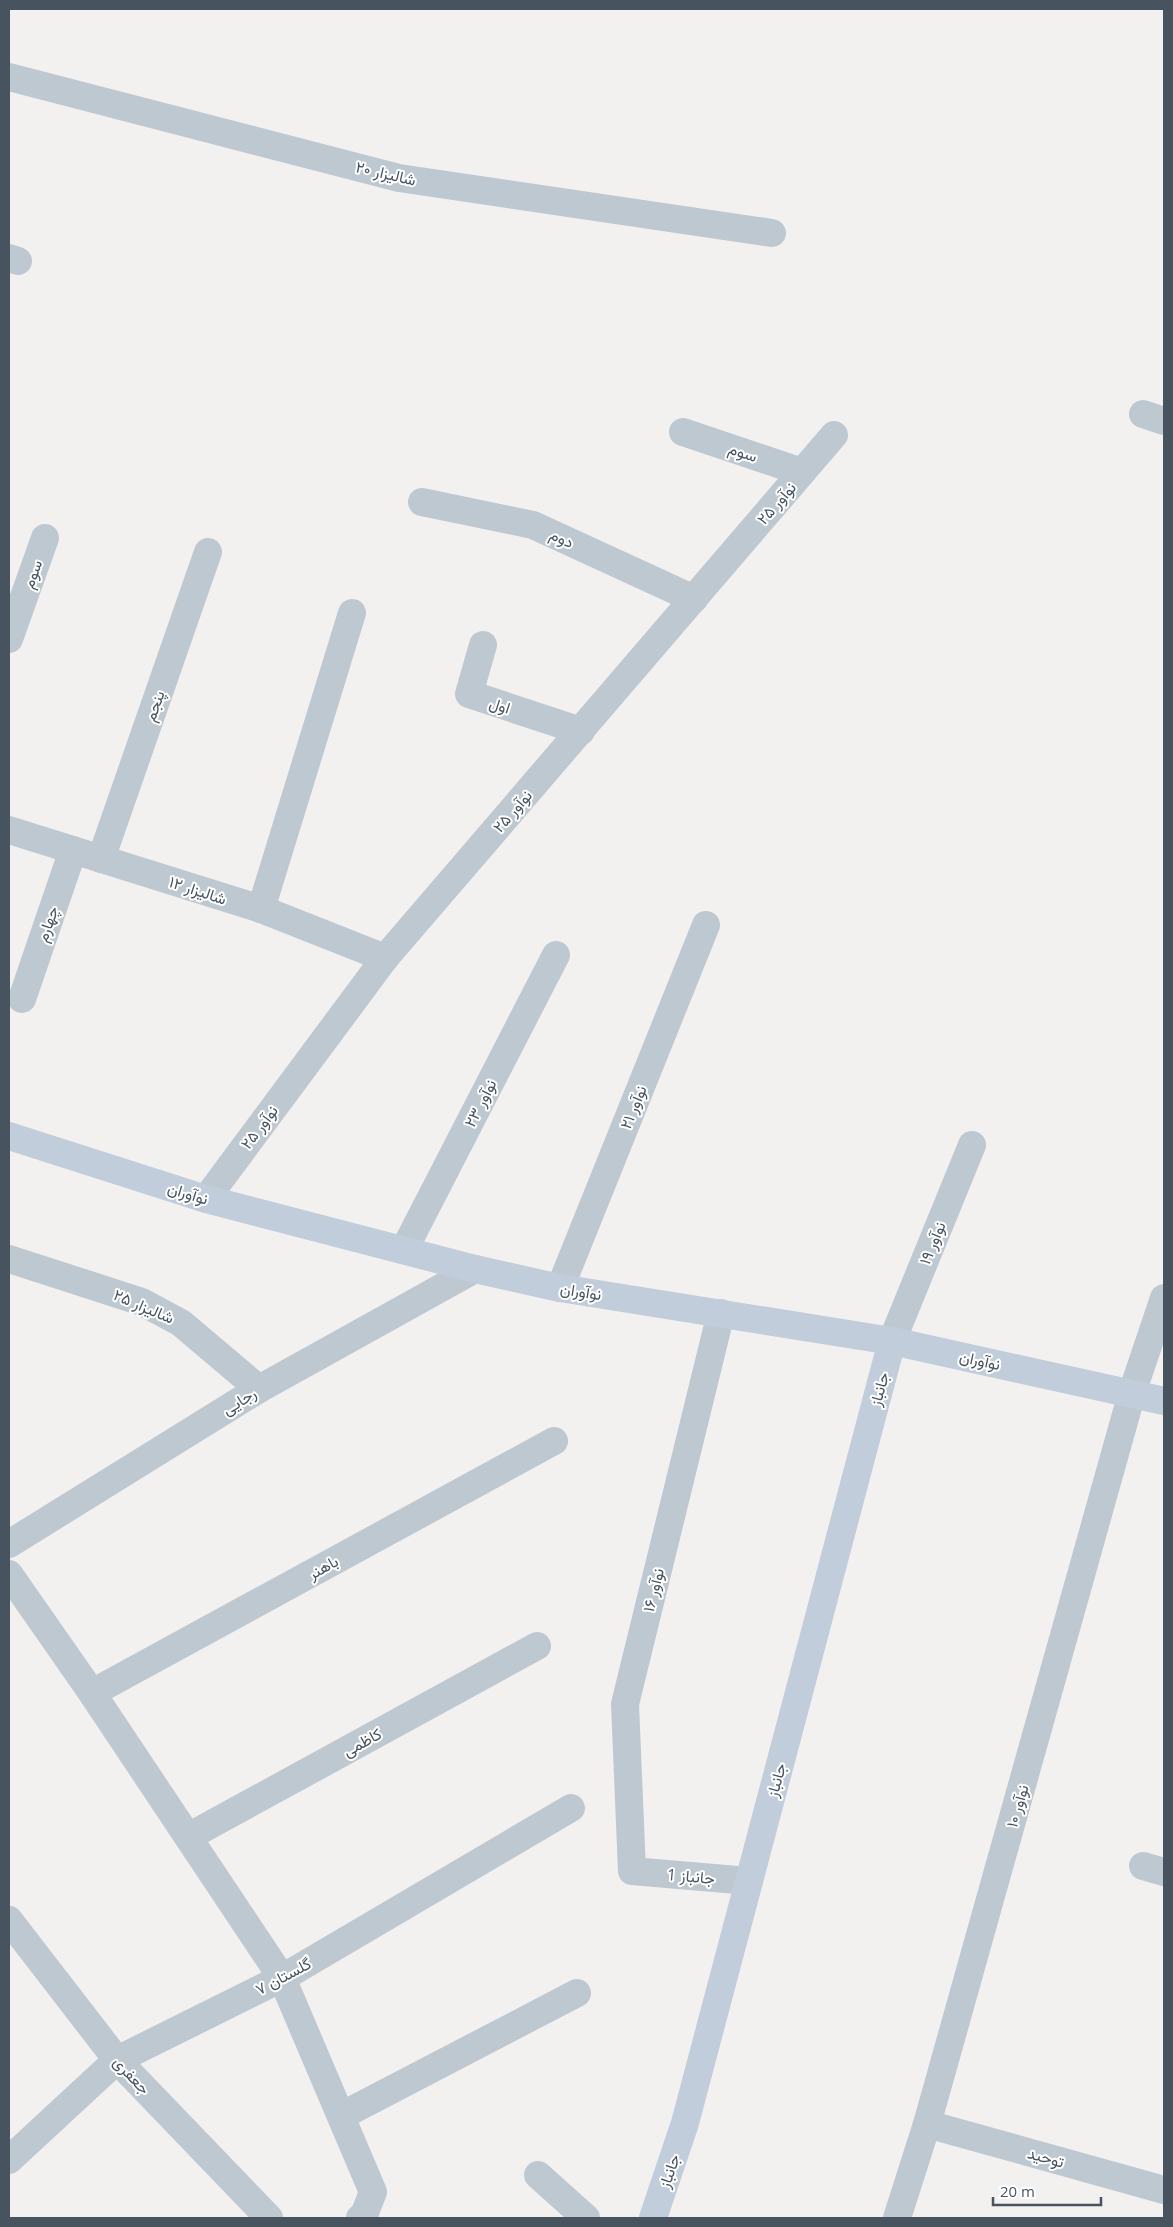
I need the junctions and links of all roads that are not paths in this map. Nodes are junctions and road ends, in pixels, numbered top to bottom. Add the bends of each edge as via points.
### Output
1 (9, 77) edge
2 (772, 233) dead end
3 (683, 432) dead end
4 (834, 435) dead end
5 (802, 472) junction
6 (422, 502) dead end
7 (45, 538) dead end
8 (208, 552) dead end
9 (694, 599) junction
10 (352, 613) dead end
11 (9, 639) edge
12 (483, 645) dead end
13 (581, 731) junction
14 (9, 830) edge
15 (73, 850) junction
16 (101, 859) junction
17 (261, 910) junction
18 (706, 925) dead end
19 (556, 955) dead end
20 (385, 958) junction
21 (22, 998) dead end
22 (9, 1136) edge
23 (972, 1145) dead end
24 (206, 1199) junction
25 (404, 1250) junction
26 (9, 1259) edge
27 (475, 1269) junction
28 (560, 1288) junction
29 (1164, 1298) edge
30 (721, 1313) junction
31 (892, 1341) junction
32 (259, 1389) junction
33 (1132, 1393) junction
34 (1164, 1401) edge
35 (554, 1441) dead end
36 (9, 1544) edge
37 (9, 1574) edge
38 (537, 1646) dead end
39 (92, 1693) junction
40 (571, 1808) dead end
41 (188, 1837) junction
42 (632, 1871) joint
43 (749, 1880) junction
44 (9, 1920) edge
45 (282, 1978) junction
46 (576, 1993) dead end
47 (116, 2060) junction
48 (341, 2116) junction
49 (927, 2124) junction
50 (9, 2160) edge
51 (538, 2175) dead end
52 (1164, 2190) edge
53 (269, 2218) edge
54 (360, 2218) edge
55 (586, 2218) edge
56 (653, 2218) edge
57 (897, 2218) edge

1 - 2 street, شالیزار ۲۰ via 400,178
3 - 5 street, سوم
4 - 5 street, نوآور ۲۵
5 - 9 street, نوآور ۲۵
6 - 9 street, دوم via 534,525
7 - 11 street, سوم
8 - 16 street, پنجم
9 - 13 street, نوآور ۲۵
10 - 17 street
12 - 13 street, اول via 469,694
13 - 20 street, نوآور ۲۵
14 - 15 street, شالیزار ۱۲
15 - 16 street, شالیزار ۱۲
15 - 21 street, چهارم
16 - 17 street, شالیزار ۱۲
17 - 20 street, شالیزار ۱۲
18 - 28 street, نوآور ۲۱
19 - 25 street, نوآور ۲۳
20 - 24 street, نوآور ۲۵
22 - 24 street, نوآوران
23 - 31 street, نوآور ۱۹
24 - 25 street, نوآوران
25 - 27 street, نوآوران
26 - 32 street, شالیزار ۲۵ via 150,1306 181,1323
27 - 28 street, نوآوران
27 - 32 street, رجایی
28 - 30 street, نوآوران
29 - 33 street, نوآور ۱۰
30 - 31 street, نوآوران
30 - 42 street, نوآور ۱۶ via 626,1704
31 - 33 street, نوآوران
31 - 43 street, جانباز
32 - 36 street, رجایی
33 - 34 street, نوآوران
33 - 49 street, نوآور ۱۰
35 - 39 street, باهنر
37 - 39 street
38 - 41 street, کاظمی
39 - 41 street
40 - 45 street, گلستان ۷
41 - 45 street
42 - 43 street, جانباز 1
43 - 56 street, جانباز via 685,2123
44 - 47 street, جعفری
45 - 47 street, گلستان ۷
45 - 48 street
46 - 48 street
47 - 50 street, گلستان ۷
47 - 53 street, جعفری
48 - 54 street via 373,2192
49 - 52 street, توحید
49 - 57 street, نوآور ۱۰
51 - 55 street

